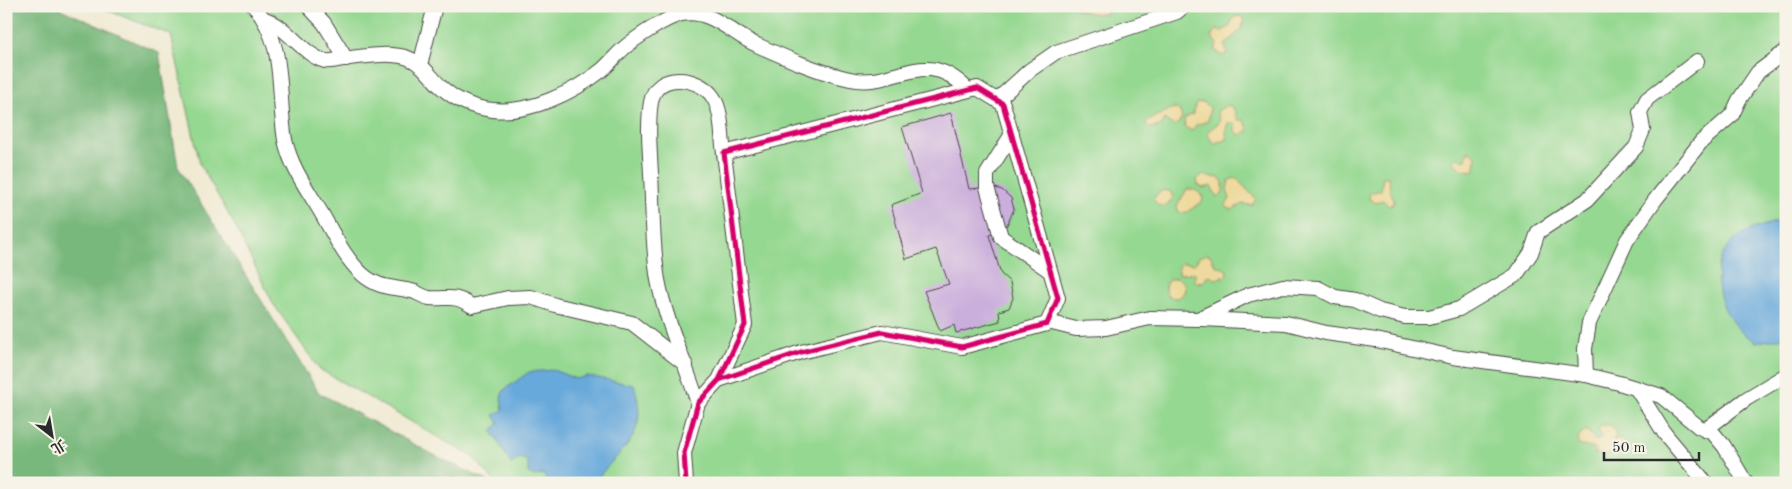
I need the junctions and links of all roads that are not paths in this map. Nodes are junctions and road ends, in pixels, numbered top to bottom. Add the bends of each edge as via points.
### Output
1 (254, 6) edge
2 (308, 6) edge
3 (435, 6) edge
4 (1184, 6) edge
5 (695, 10) edge
6 (265, 19) junction
7 (1786, 51) edge
8 (346, 59) junction
9 (1697, 61) dead end
10 (420, 65) junction
11 (968, 90) junction
12 (997, 100) junction
13 (1012, 134) junction
14 (724, 153) junction
15 (1050, 271) junction
16 (1198, 319) junction
17 (1048, 322) junction
18 (686, 365) junction
19 (1586, 375) junction
20 (1786, 375) edge
21 (719, 380) junction
22 (1636, 388) junction
23 (698, 403) junction
24 (1705, 430) junction
25 (686, 483) edge
26 (1706, 483) edge
27 (1746, 483) edge

1 - 6 street
2 - 8 street via 324,22
3 - 10 street
4 - 12 street via 1177,12 1056,52
5 - 10 street via 658,26 625,47 597,74 550,101 512,109 494,110 458,101
5 - 11 street via 755,44 850,79 873,79 914,69 929,69 956,78
6 - 8 street via 290,33 319,59 329,62
6 - 18 street via 281,77 285,139 291,163 334,237 362,274 380,287 415,292 428,298 446,296 462,299 472,306 531,297 632,323
7 - 19 street via 1758,72 1732,115 1701,142 1627,240 1590,323 1585,349
8 - 10 street via 392,56 408,58
9 - 16 street via 1647,99 1640,112 1644,130 1636,147 1587,200 1538,232 1531,252 1516,276 1459,309 1429,317 1405,317 1336,297 1318,288 1283,286 1248,295
11 - 12 street via 976,88
11 - 14 street
12 - 13 street via 1003,104
13 - 15 street
13 - 15 street via 987,174 989,196 1001,237
14 - 18 street via 718,107 707,89 682,80 673,80 658,88 651,101 648,130 658,280 669,322
14 - 21 street via 745,324
15 - 17 street via 1058,298
16 - 17 street via 1150,318 1106,328 1076,329
16 - 19 street via 1286,323 1326,334 1376,340 1453,357
17 - 21 street via 962,347 882,332 801,352
18 - 23 street
19 - 22 street
20 - 24 street via 1746,399
21 - 23 street
22 - 24 street via 1661,396
22 - 26 street via 1665,434
23 - 25 street via 684,453
24 - 27 street via 1713,433 1724,446

